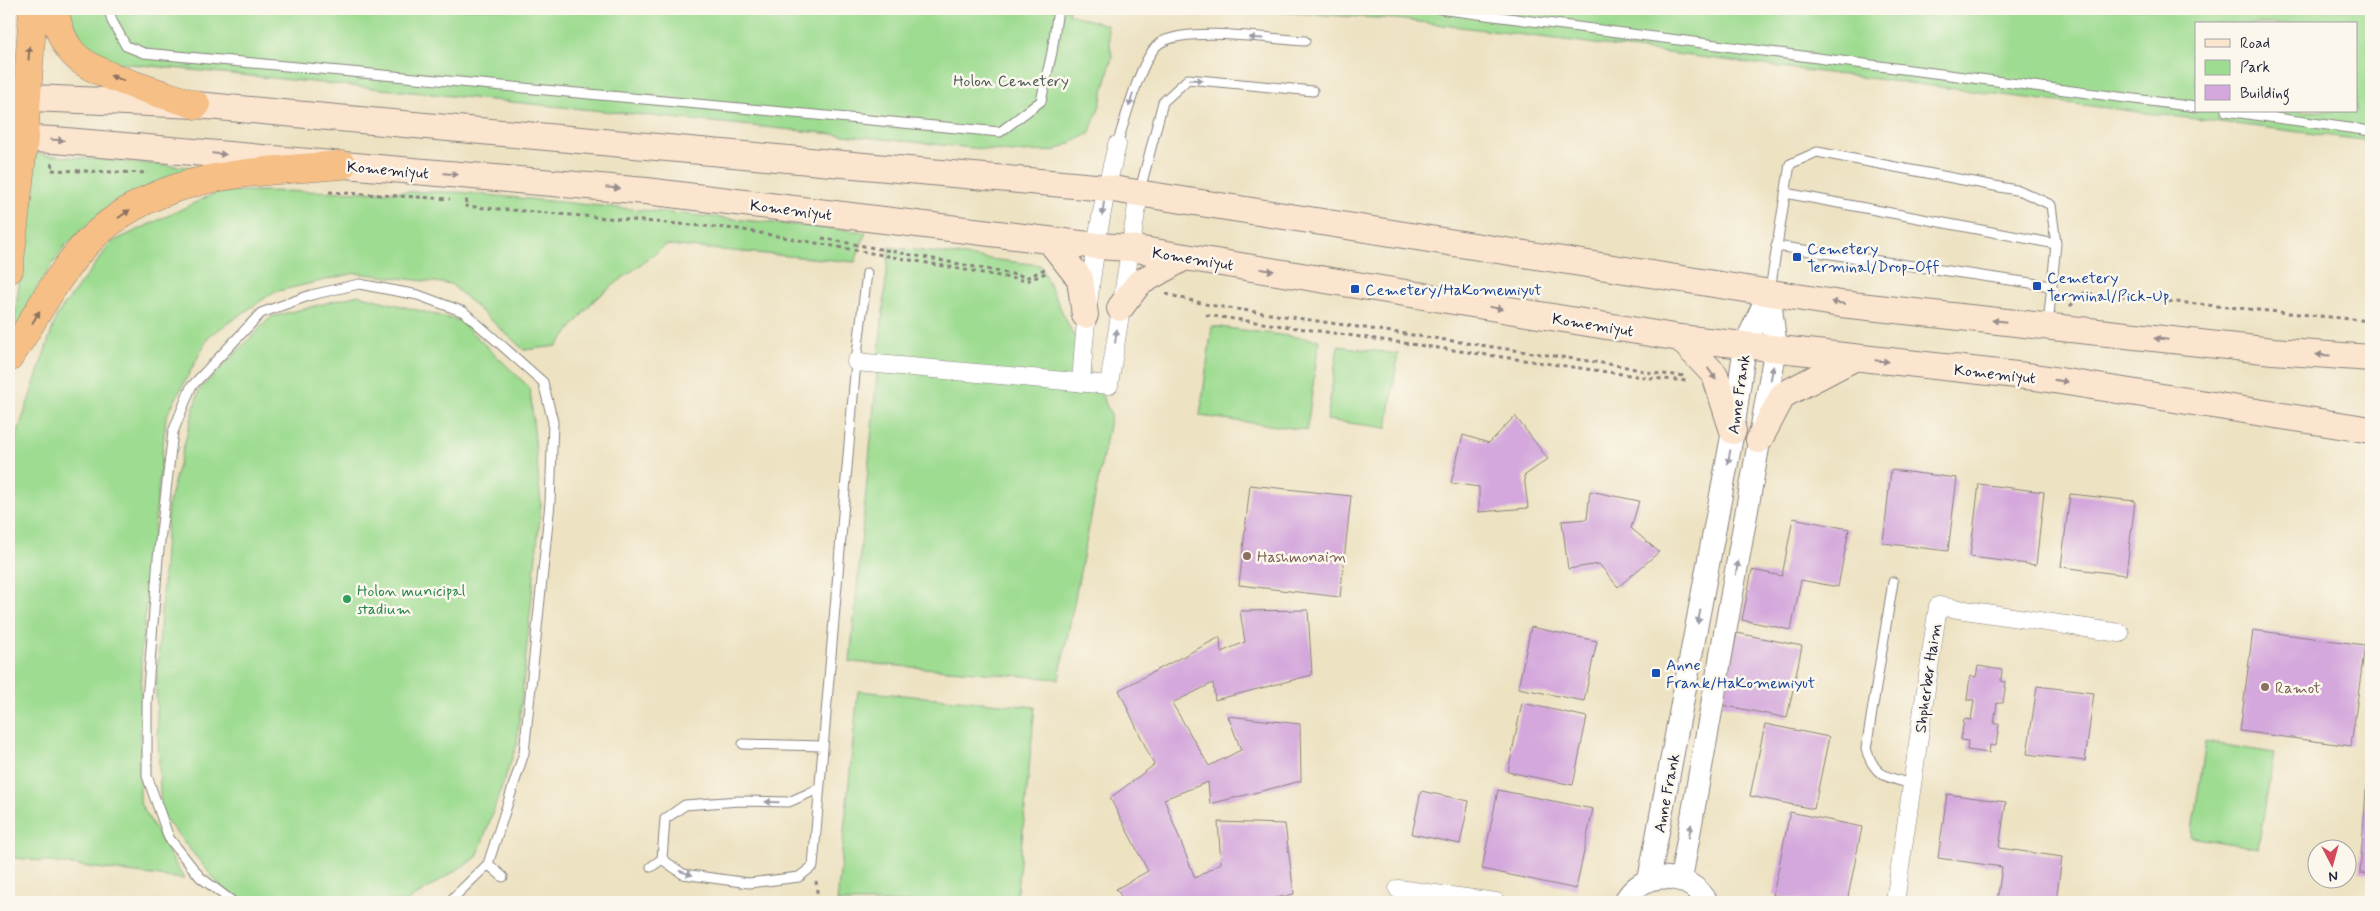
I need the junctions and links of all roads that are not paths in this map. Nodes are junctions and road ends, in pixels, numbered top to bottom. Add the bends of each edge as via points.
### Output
1 (33, 9) edge
2 (54, 9) edge
3 (110, 9) edge
4 (1058, 9) edge
5 (1439, 9) edge
6 (1305, 41) dead end
7 (1313, 91) dead end
8 (18, 97) edge
9 (196, 105) junction
10 (2195, 107) edge
11 (2233, 112) edge
12 (2371, 131) edge
13 (16, 138) edge
14 (1117, 145) joint
15 (342, 165) junction
16 (1106, 188) junction
17 (1139, 193) junction
18 (1785, 194) junction
19 (2056, 244) junction
20 (1097, 246) junction
21 (1776, 246) junction
22 (1130, 248) junction
23 (1061, 255) junction
24 (1185, 257) junction
25 (9, 270) edge
26 (867, 273) dead end
27 (2051, 286) junction
28 (1770, 292) junction
29 (1120, 308) junction
30 (1085, 315) junction
31 (2048, 326) junction
32 (1680, 338) junction
33 (1745, 345) junction
34 (1776, 347) junction
35 (9, 358) edge
36 (1854, 358) junction
37 (2371, 358) edge
38 (856, 362) junction
39 (1081, 383) junction
40 (2371, 430) edge
41 (1733, 431) junction
42 (1759, 440) junction
43 (1893, 582) dead end
44 (2120, 633) dead end
45 (744, 744) dead end
46 (823, 746) junction
47 (1912, 784) junction
48 (818, 789) junction
49 (662, 860) junction
50 (488, 864) junction
51 (650, 867) dead end
52 (503, 877) dead end
53 (1682, 879) junction
54 (1650, 880) junction
55 (1398, 889) dead end
56 (233, 902) edge
57 (449, 902) edge
58 (1496, 902) edge
59 (1624, 902) edge
60 (1707, 902) edge
61 (1895, 902) edge

8 -> 1 highway
9 -> 2 highway via 98,71 82,62 64,41
3 - 4 lane via 112,20 126,46 144,53 1000,132 1041,101
5 - 10 lane
6 -> 14 lane via 1188,34 1159,43 1139,76
17 -> 7 lane via 1163,102 1188,79
8 - 9 main road
8 - 13 highway
9 - 16 main road
11 - 12 lane
13 -> 15 main road, Komemiyut
13 - 25 highway
14 - 16 street
15 -> 23 main road, Komemiyut via 646,191
35 -> 15 highway via 62,274 86,244 148,198 176,186 227,175
16 - 17 main road
16 -> 20 street
17 - 22 street
17 - 28 main road
18 - 19 lane
18 - 19 lane via 1790,164 1817,152 2021,191 2051,205
18 - 21 lane
19 - 27 lane
20 - 22 main road, Komemiyut
20 - 23 main road, Komemiyut
20 - 30 street
21 - 27 lane
21 - 28 lane
22 - 24 main road, Komemiyut
22 - 29 street
23 - 30 main road via 1080,279
24 - 29 main road via 1139,283
24 -> 32 main road, Komemiyut
26 - 38 lane
27 - 31 lane
31 -> 28 main road via 1841,304
28 - 33 street, Anne Frank
28 - 34 street, Anne Frank
39 -> 29 street via 1109,385
30 - 39 street
37 -> 31 main road via 2273,351
32 - 33 main road, Komemiyut
32 -> 41 main road via 1717,381
33 - 34 main road, Komemiyut
33 - 41 street, Anne Frank
34 - 36 main road, Komemiyut
42 -> 34 street, Anne Frank
36 -> 40 main road, Komemiyut via 2035,377
36 - 42 main road via 1783,395
38 - 39 street
38 - 46 lane
41 -> 54 street, Anne Frank
53 -> 42 street, Anne Frank
43 - 47 lane via 1866,749 1871,764 1882,776
44 - 47 street, Shpherber Haim via 1938,606
45 - 46 lane
46 - 48 lane
47 - 61 street, Shpherber Haim
48 -> 49 lane via 789,802 685,805 665,819
49 -> 48 lane via 683,874 749,883 799,877 813,866
49 - 51 lane
50 - 52 lane
50 - 56 lane via 524,754 550,503 554,422 543,382 464,312 418,295 359,284 312,295 261,313 191,386 173,432 157,567 147,702 148,776 170,838 200,877
50 - 57 lane
53 - 54 street via 1666,876
53 - 60 street via 1696,888
54 - 59 street via 1636,888
55 - 58 street

